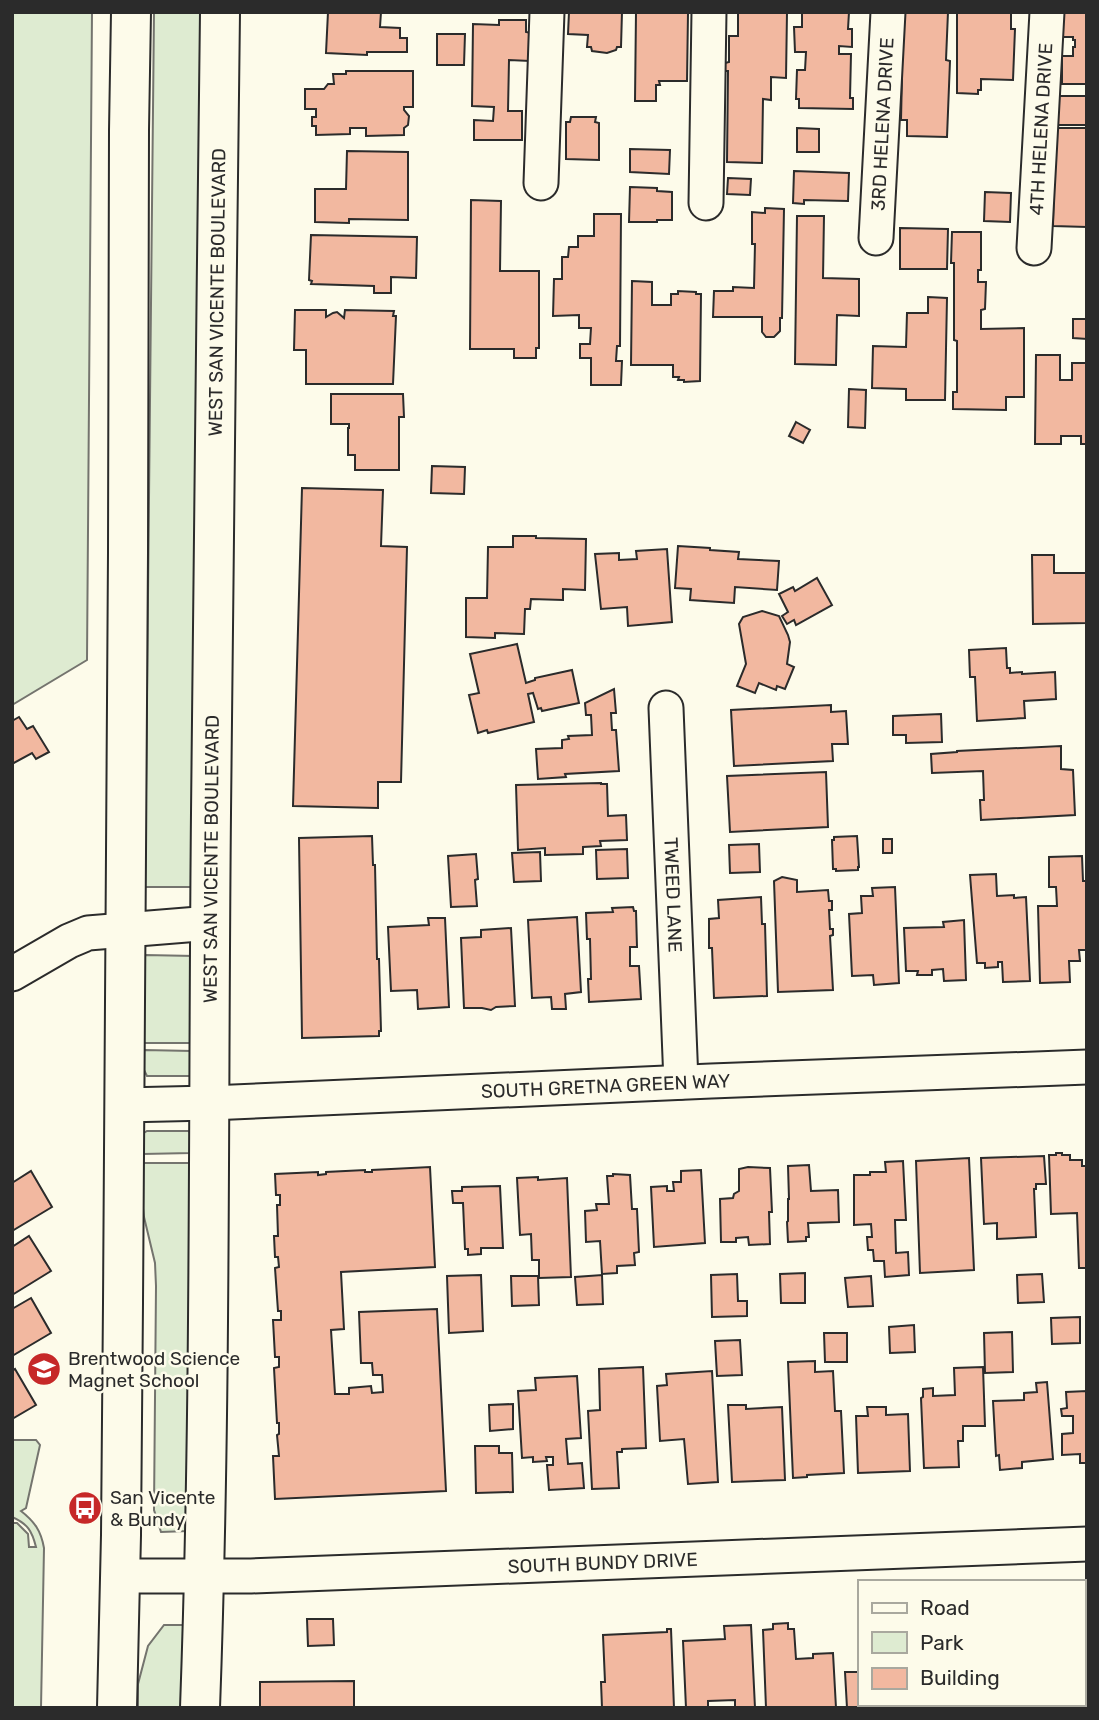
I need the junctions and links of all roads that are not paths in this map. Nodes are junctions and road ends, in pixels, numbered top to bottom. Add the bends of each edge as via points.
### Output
1 (131, 12) edge
2 (220, 12) edge
3 (547, 12) edge
4 (709, 12) edge
5 (888, 12) edge
6 (1047, 12) edge
7 (541, 183) dead end
8 (706, 204) dead end
9 (876, 238) dead end
10 (1034, 248) dead end
11 (666, 708) dead end
12 (211, 923) junction
13 (125, 929) junction
14 (12, 974) edge
15 (1087, 1067) edge
16 (681, 1082) junction
17 (210, 1103) junction
18 (123, 1105) junction
19 (1087, 1544) edge
20 (120, 1576) junction
21 (205, 1577) junction
22 (117, 1708) edge
23 (200, 1708) edge

1 - 13 main road
2 - 12 main road, WEST SAN VICENTE BOULEVARD
3 - 7 street
4 - 8 street
5 - 9 street, 3RD HELENA DRIVE
6 - 10 street, 4TH HELENA DRIVE
11 - 16 street, TWEED LANE
12 - 13 street
12 - 17 main road, WEST SAN VICENTE BOULEVARD
13 - 14 street via 88,933
13 - 18 main road
15 - 16 street, SOUTH GRETNA GREEN WAY
16 - 17 street, SOUTH GRETNA GREEN WAY
17 - 18 street, SOUTH GRETNA GREEN WAY
17 - 21 main road, WEST SAN VICENTE BOULEVARD
18 - 20 main road
19 - 21 street, SOUTH BUNDY DRIVE
20 - 21 street, SOUTH BUNDY DRIVE
20 - 22 main road
21 - 23 main road, WEST SAN VICENTE BOULEVARD

